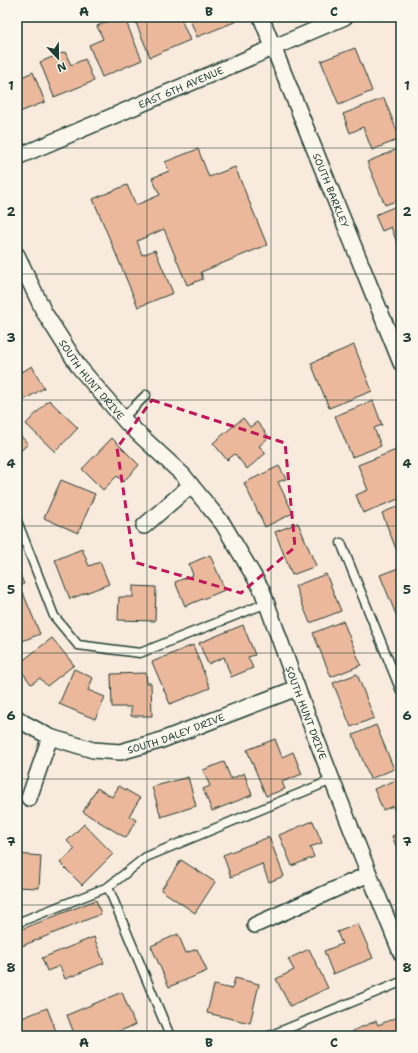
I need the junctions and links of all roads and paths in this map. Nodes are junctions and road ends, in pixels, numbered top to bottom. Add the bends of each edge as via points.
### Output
1 (261, 17) edge
2 (345, 17) edge
3 (274, 47) junction
4 (17, 157) edge
5 (17, 255) edge
6 (401, 363) edge
7 (146, 395) dead end
8 (122, 418) junction
9 (191, 485) junction
10 (17, 521) edge
11 (144, 526) dead end
12 (341, 543) dead end
13 (267, 603) junction
14 (297, 688) junction
15 (401, 691) edge
16 (17, 718) edge
17 (50, 736) junction
18 (332, 780) junction
19 (29, 798) dead end
20 (369, 874) junction
21 (108, 887) junction
22 (17, 922) edge
23 (255, 925) dead end
24 (401, 953) edge
25 (401, 982) edge
26 (170, 1036) edge
27 (269, 1036) edge

1 - 3 street, SOUTH BARKLEY
2 - 3 street, EAST 6TH AVENUE
3 - 4 street, EAST 6TH AVENUE
3 - 6 street, SOUTH BARKLEY
5 - 8 street, SOUTH HUNT DRIVE via 44,312 79,367
7 - 8 lane
8 - 9 street, SOUTH HUNT DRIVE
9 - 11 street
9 - 13 street, SOUTH HUNT DRIVE via 223,524
10 - 13 lane via 54,616 78,645 140,653
12 - 15 lane
13 - 14 street, SOUTH HUNT DRIVE
14 - 17 street, SOUTH DALEY DRIVE via 159,741 120,752 93,750
14 - 18 street, SOUTH HUNT DRIVE
16 - 17 street, SOUTH DALEY DRIVE
17 - 19 street
18 - 20 street, SOUTH HUNT DRIVE
18 - 21 lane via 146,857
20 - 23 street
20 - 24 street, SOUTH HUNT DRIVE
21 - 22 lane
21 - 26 lane
25 - 27 lane

